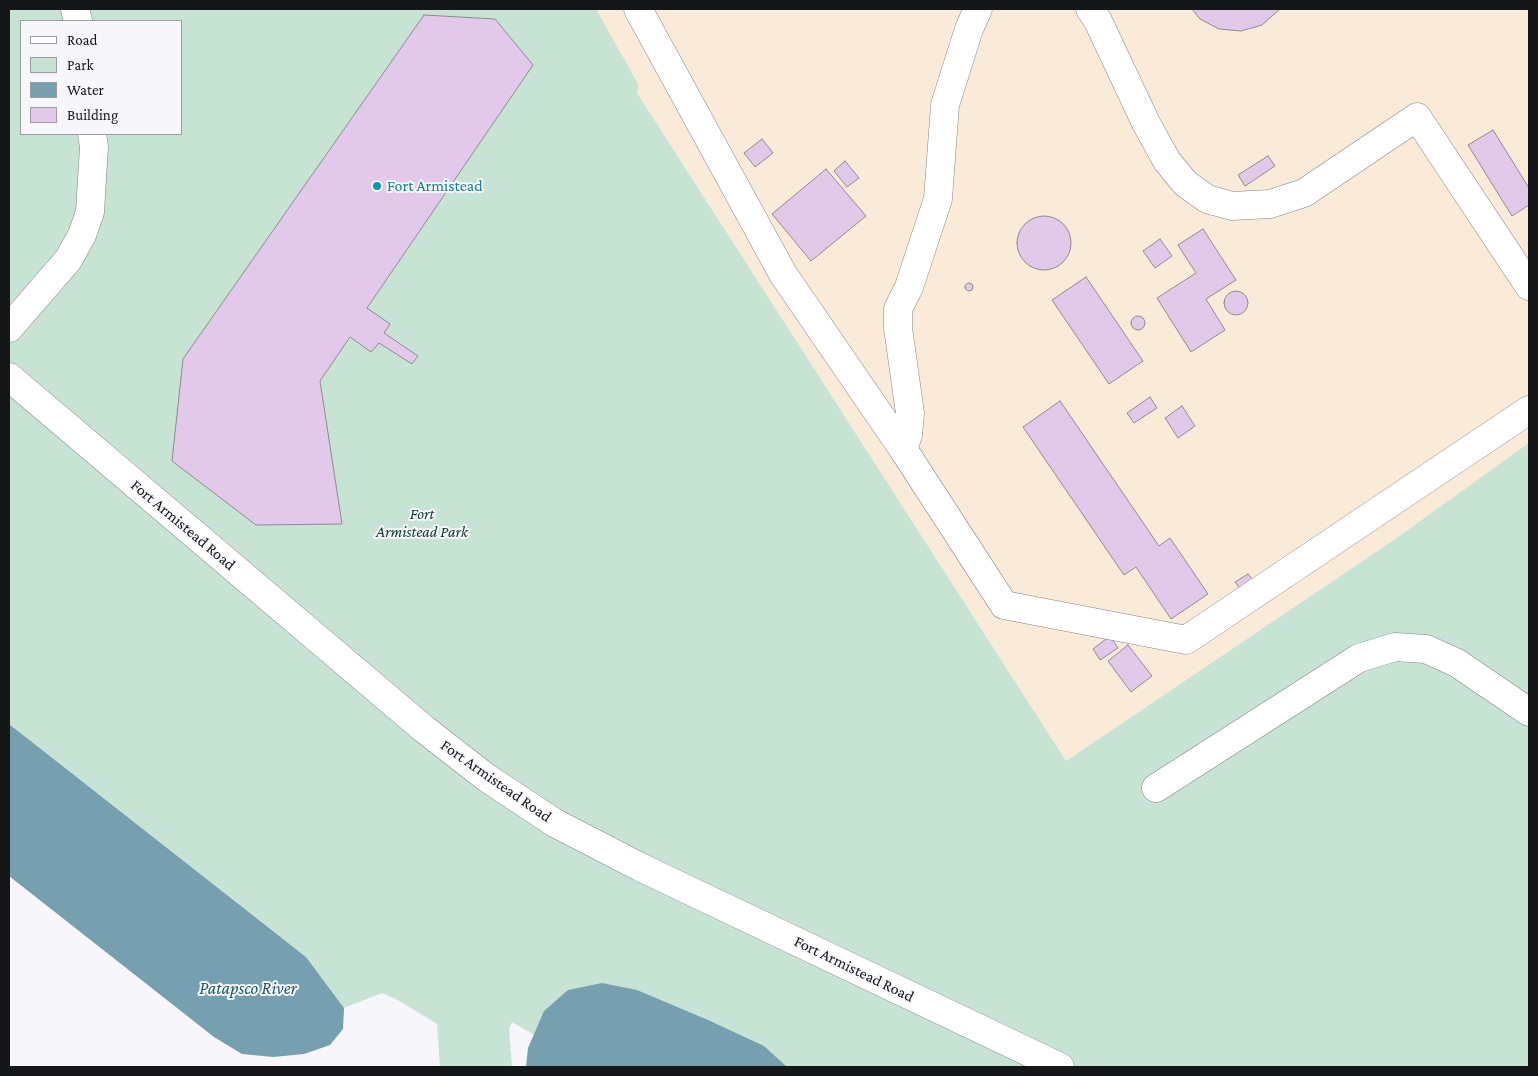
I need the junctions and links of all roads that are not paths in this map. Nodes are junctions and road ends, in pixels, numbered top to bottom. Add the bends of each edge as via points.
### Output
1 (638, 9) edge
2 (978, 9) edge
3 (1090, 9) edge
4 (92, 135) edge
5 (1529, 286) edge
6 (9, 328) edge
7 (9, 377) edge
8 (1529, 410) edge
9 (902, 448) junction
10 (1529, 712) edge
11 (1156, 788) dead end
12 (1060, 1067) edge

1 - 9 street via 783,274
2 - 9 street via 968,30 945,105 938,199 909,287 898,310 910,414 908,436
3 - 5 street via 1167,161 1185,183 1207,199 1232,206 1270,204 1304,193 1416,117
4 - 6 street via 90,212 82,235 68,260
7 - 12 street, Fort Armistead Road via 424,729 487,778 556,823 640,867
8 - 9 street via 1186,640 1004,605
10 - 11 street via 1457,663 1426,649 1395,647 1359,658

